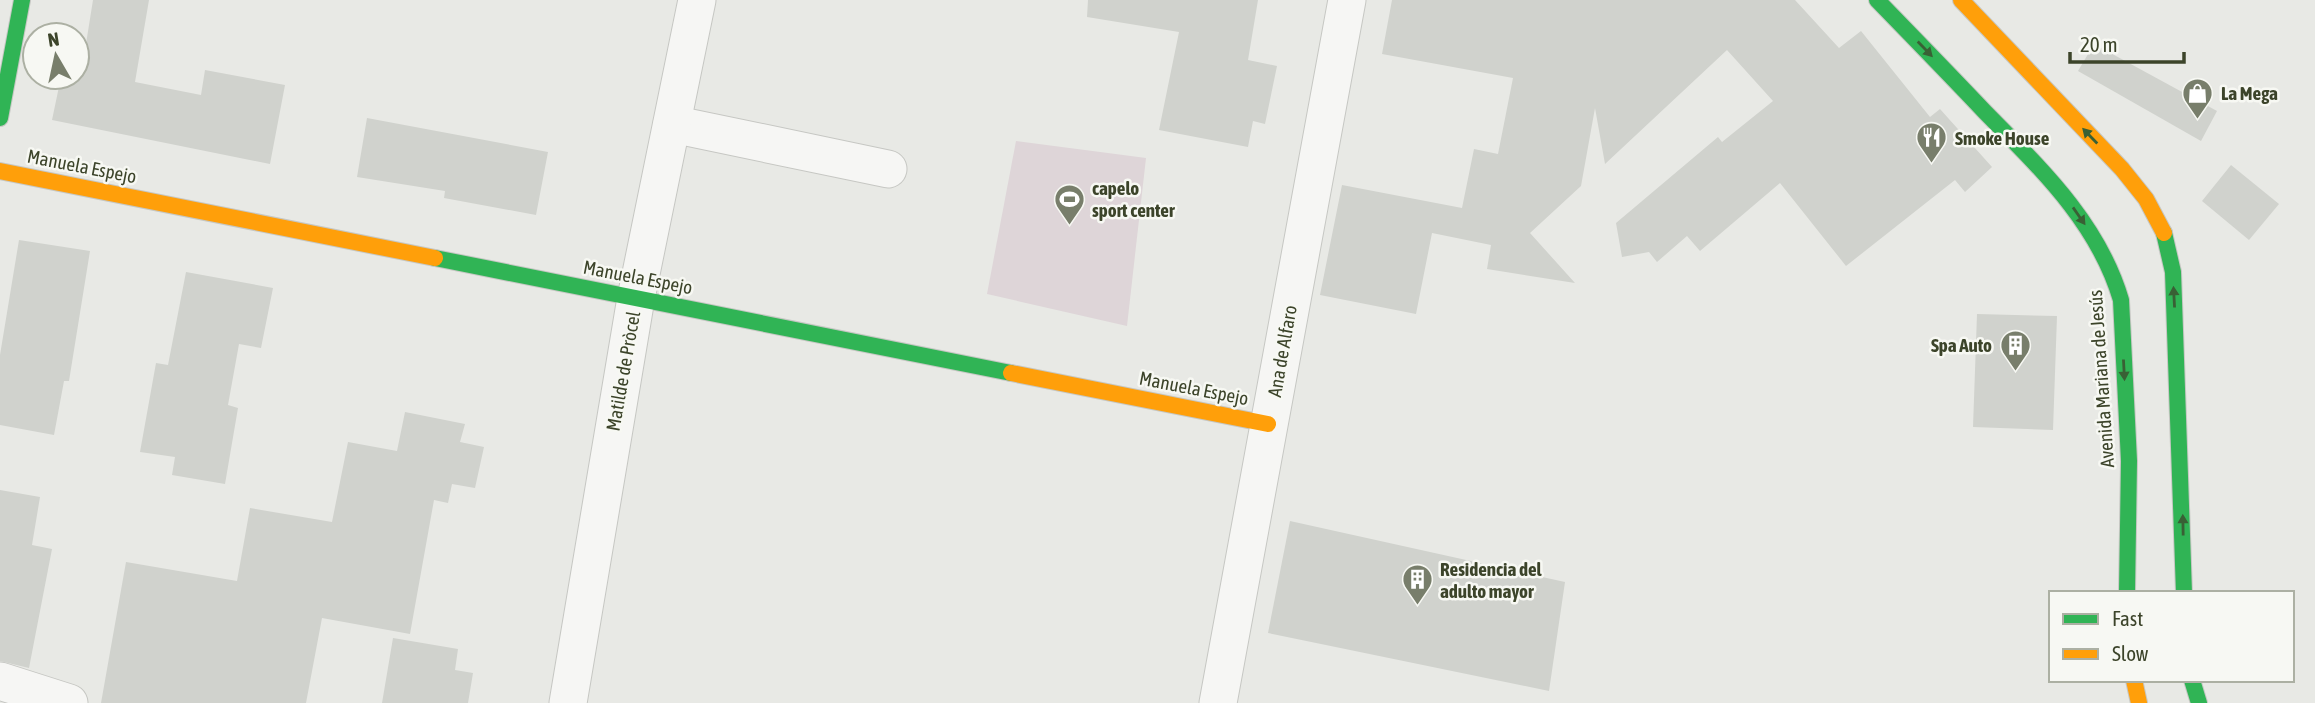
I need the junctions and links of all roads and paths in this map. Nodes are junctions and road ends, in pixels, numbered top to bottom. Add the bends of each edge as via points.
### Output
1 (22, 0) edge
2 (697, 0) edge
3 (1347, 0) edge
4 (1877, 0) edge
5 (1961, 0) edge
6 (0, 118) edge
7 (672, 124) junction
8 (888, 169) dead end
9 (0, 171) edge
10 (636, 298) junction
11 (1268, 424) junction
12 (2127, 591) edge
13 (2184, 591) edge
14 (0, 681) edge
15 (2134, 682) edge
16 (2193, 682) edge
17 (69, 703) edge
18 (568, 703) edge
19 (1218, 703) edge
20 (2139, 703) edge
21 (2199, 703) edge

1 - 6 street
2 - 7 street, Matilde de Pròcel
3 - 11 street, Ana de Alfaro
4 -> 12 street, Avenida Mariana de Jesús via 2112,252 2121,300 2129,461
13 -> 5 street via 2173,272 2146,199
7 - 8 street
7 - 10 street, Matilde de Pròcel
9 - 10 street, Manuela Espejo
10 - 11 street, Manuela Espejo
10 - 18 street, Matilde de Pròcel
11 - 19 street, Ana de Alfaro
14 - 17 street
15 - 20 street
16 - 21 street

